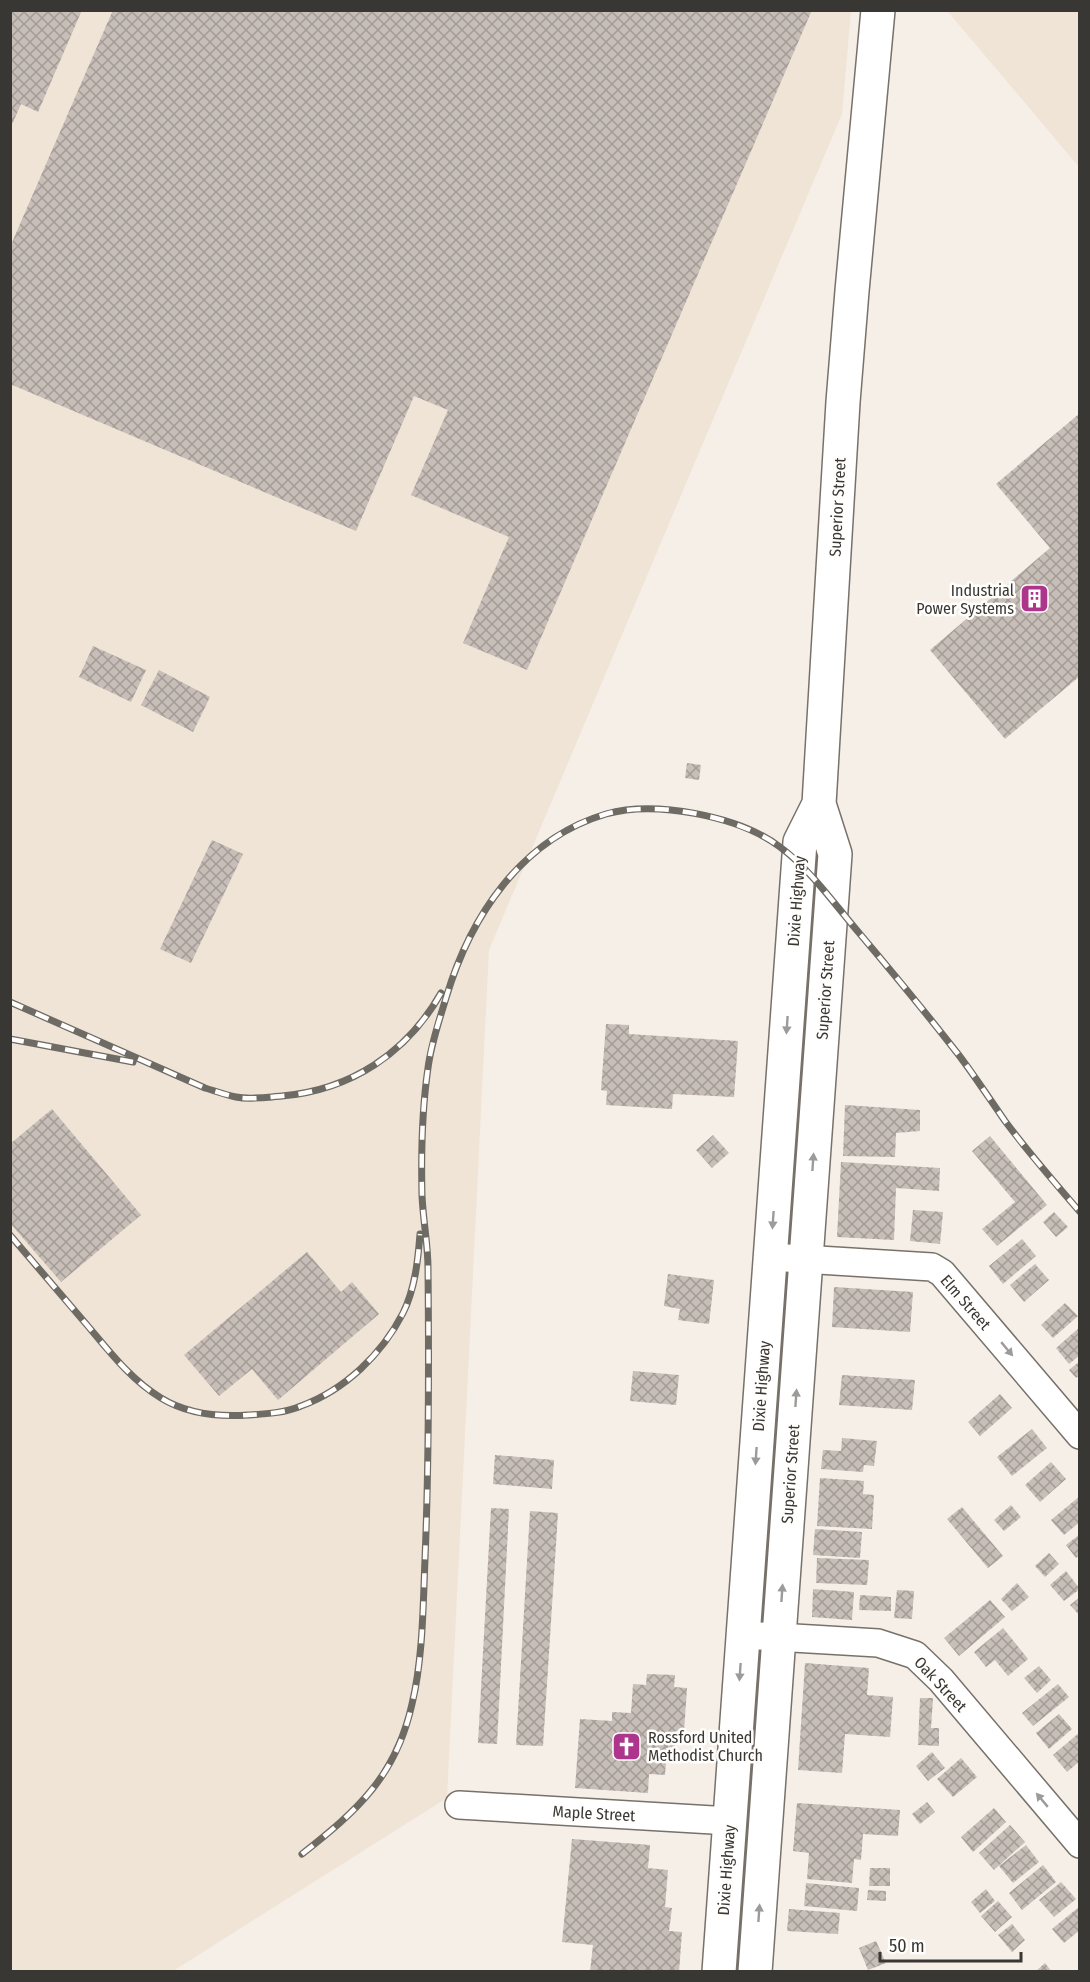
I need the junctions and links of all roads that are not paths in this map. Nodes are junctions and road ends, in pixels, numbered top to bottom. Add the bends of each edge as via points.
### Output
1 (878, 10) edge
2 (819, 804) junction
3 (790, 980) junction
4 (826, 984) junction
5 (770, 1257) junction
6 (806, 1260) junction
7 (1080, 1435) edge
8 (743, 1635) junction
9 (779, 1637) junction
10 (459, 1805) dead end
11 (730, 1821) junction
12 (1080, 1845) edge
13 (719, 1971) edge
14 (755, 1971) edge

1 - 2 main road, Superior Street via 844,391
2 - 3 main road, Dixie Highway via 800,842
2 - 4 main road, Superior Street via 835,854
3 - 4 main road
3 -> 5 main road, Dixie Highway
6 -> 4 main road, Superior Street
5 - 6 street, Elm Street
5 -> 8 main road, Dixie Highway
6 -> 7 street, Elm Street via 921,1265 942,1273
9 -> 6 main road, Superior Street
8 - 9 street, Oak Street
8 -> 11 main road, Dixie Highway
12 -> 9 street, Oak Street via 915,1654 878,1643
14 -> 9 main road, Superior Street
10 - 11 street, Maple Street
11 - 13 main road, Dixie Highway

